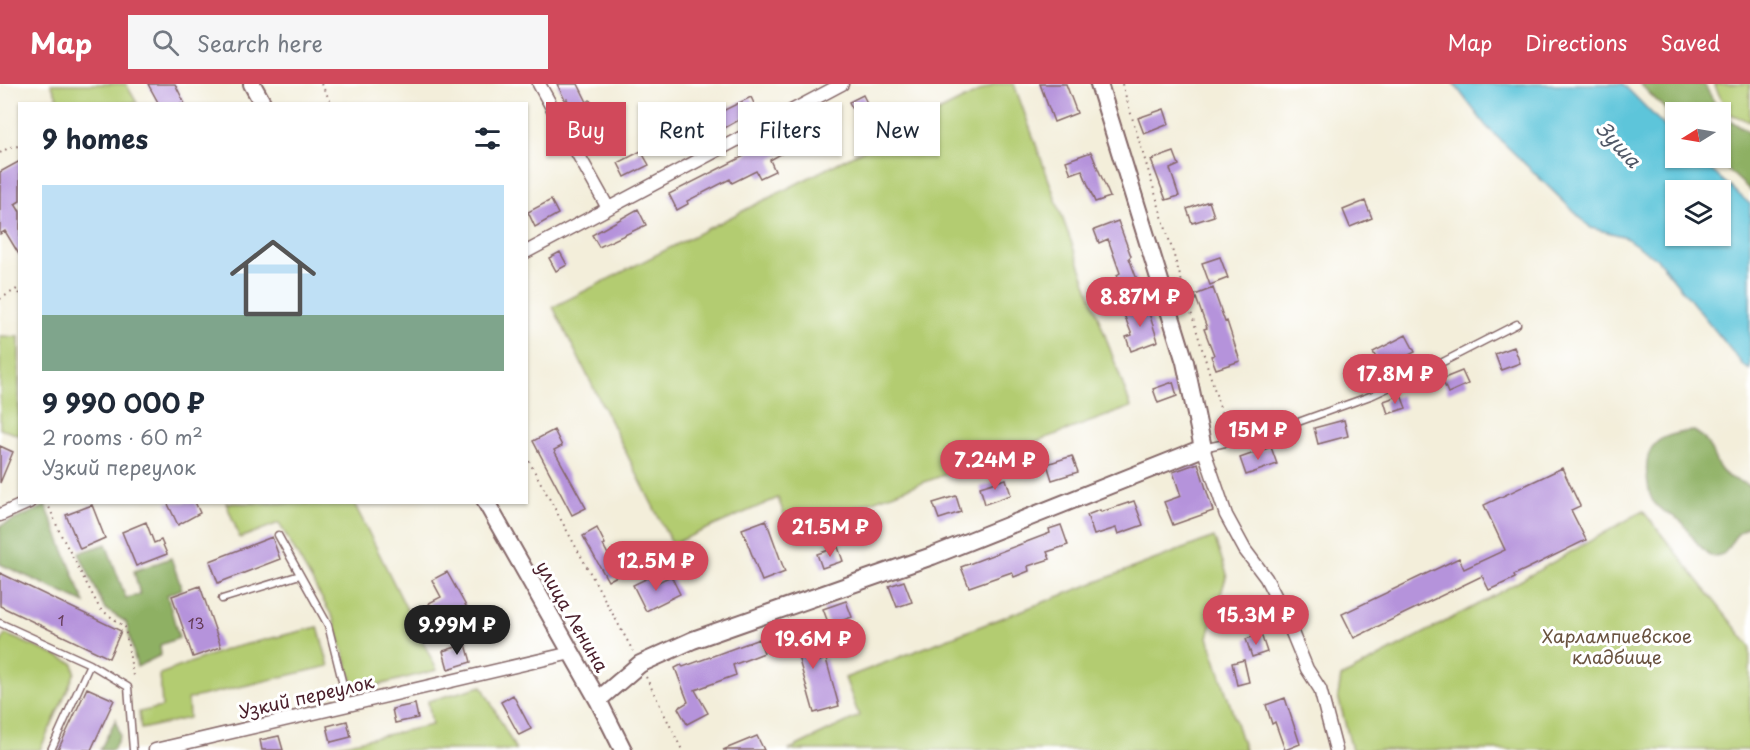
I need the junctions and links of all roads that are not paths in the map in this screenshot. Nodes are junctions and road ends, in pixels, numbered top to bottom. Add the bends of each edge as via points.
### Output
1 (252, 84) edge
2 (539, 84) edge
3 (842, 84) edge
4 (1099, 84) edge
5 (262, 102) edge
6 (608, 208) junction
7 (528, 251) edge
8 (1517, 324) dead end
9 (1203, 448) junction
10 (24, 504) edge
11 (487, 504) edge
12 (0, 515) edge
13 (278, 536) dead end
14 (300, 574) junction
15 (222, 599) dead end
16 (0, 623) edge
17 (571, 653) junction
18 (90, 664) junction
19 (598, 700) junction
20 (348, 705) junction
21 (51, 750) edge
22 (133, 750) edge
23 (155, 750) edge
24 (623, 750) edge
25 (1336, 750) edge

1 - 5 main road
2 - 6 street
3 - 6 street
4 - 9 main road via 1185,362
6 - 7 street
8 - 9 lane via 1373,395 1265,434
9 - 19 main road via 932,556 693,640 640,664
9 - 25 street via 1226,515 1266,578 1306,669 1320,689
10 - 12 street
11 - 17 main road, улица Ленина
13 - 14 lane
14 - 15 lane
14 - 20 lane via 328,625
16 - 18 lane
17 - 19 main road, улица Ленина
17 - 20 street, Узкий переулок
18 - 21 lane
18 - 22 lane via 128,687
19 - 24 main road, улица Ленина
20 - 23 street, Узкий переулок

